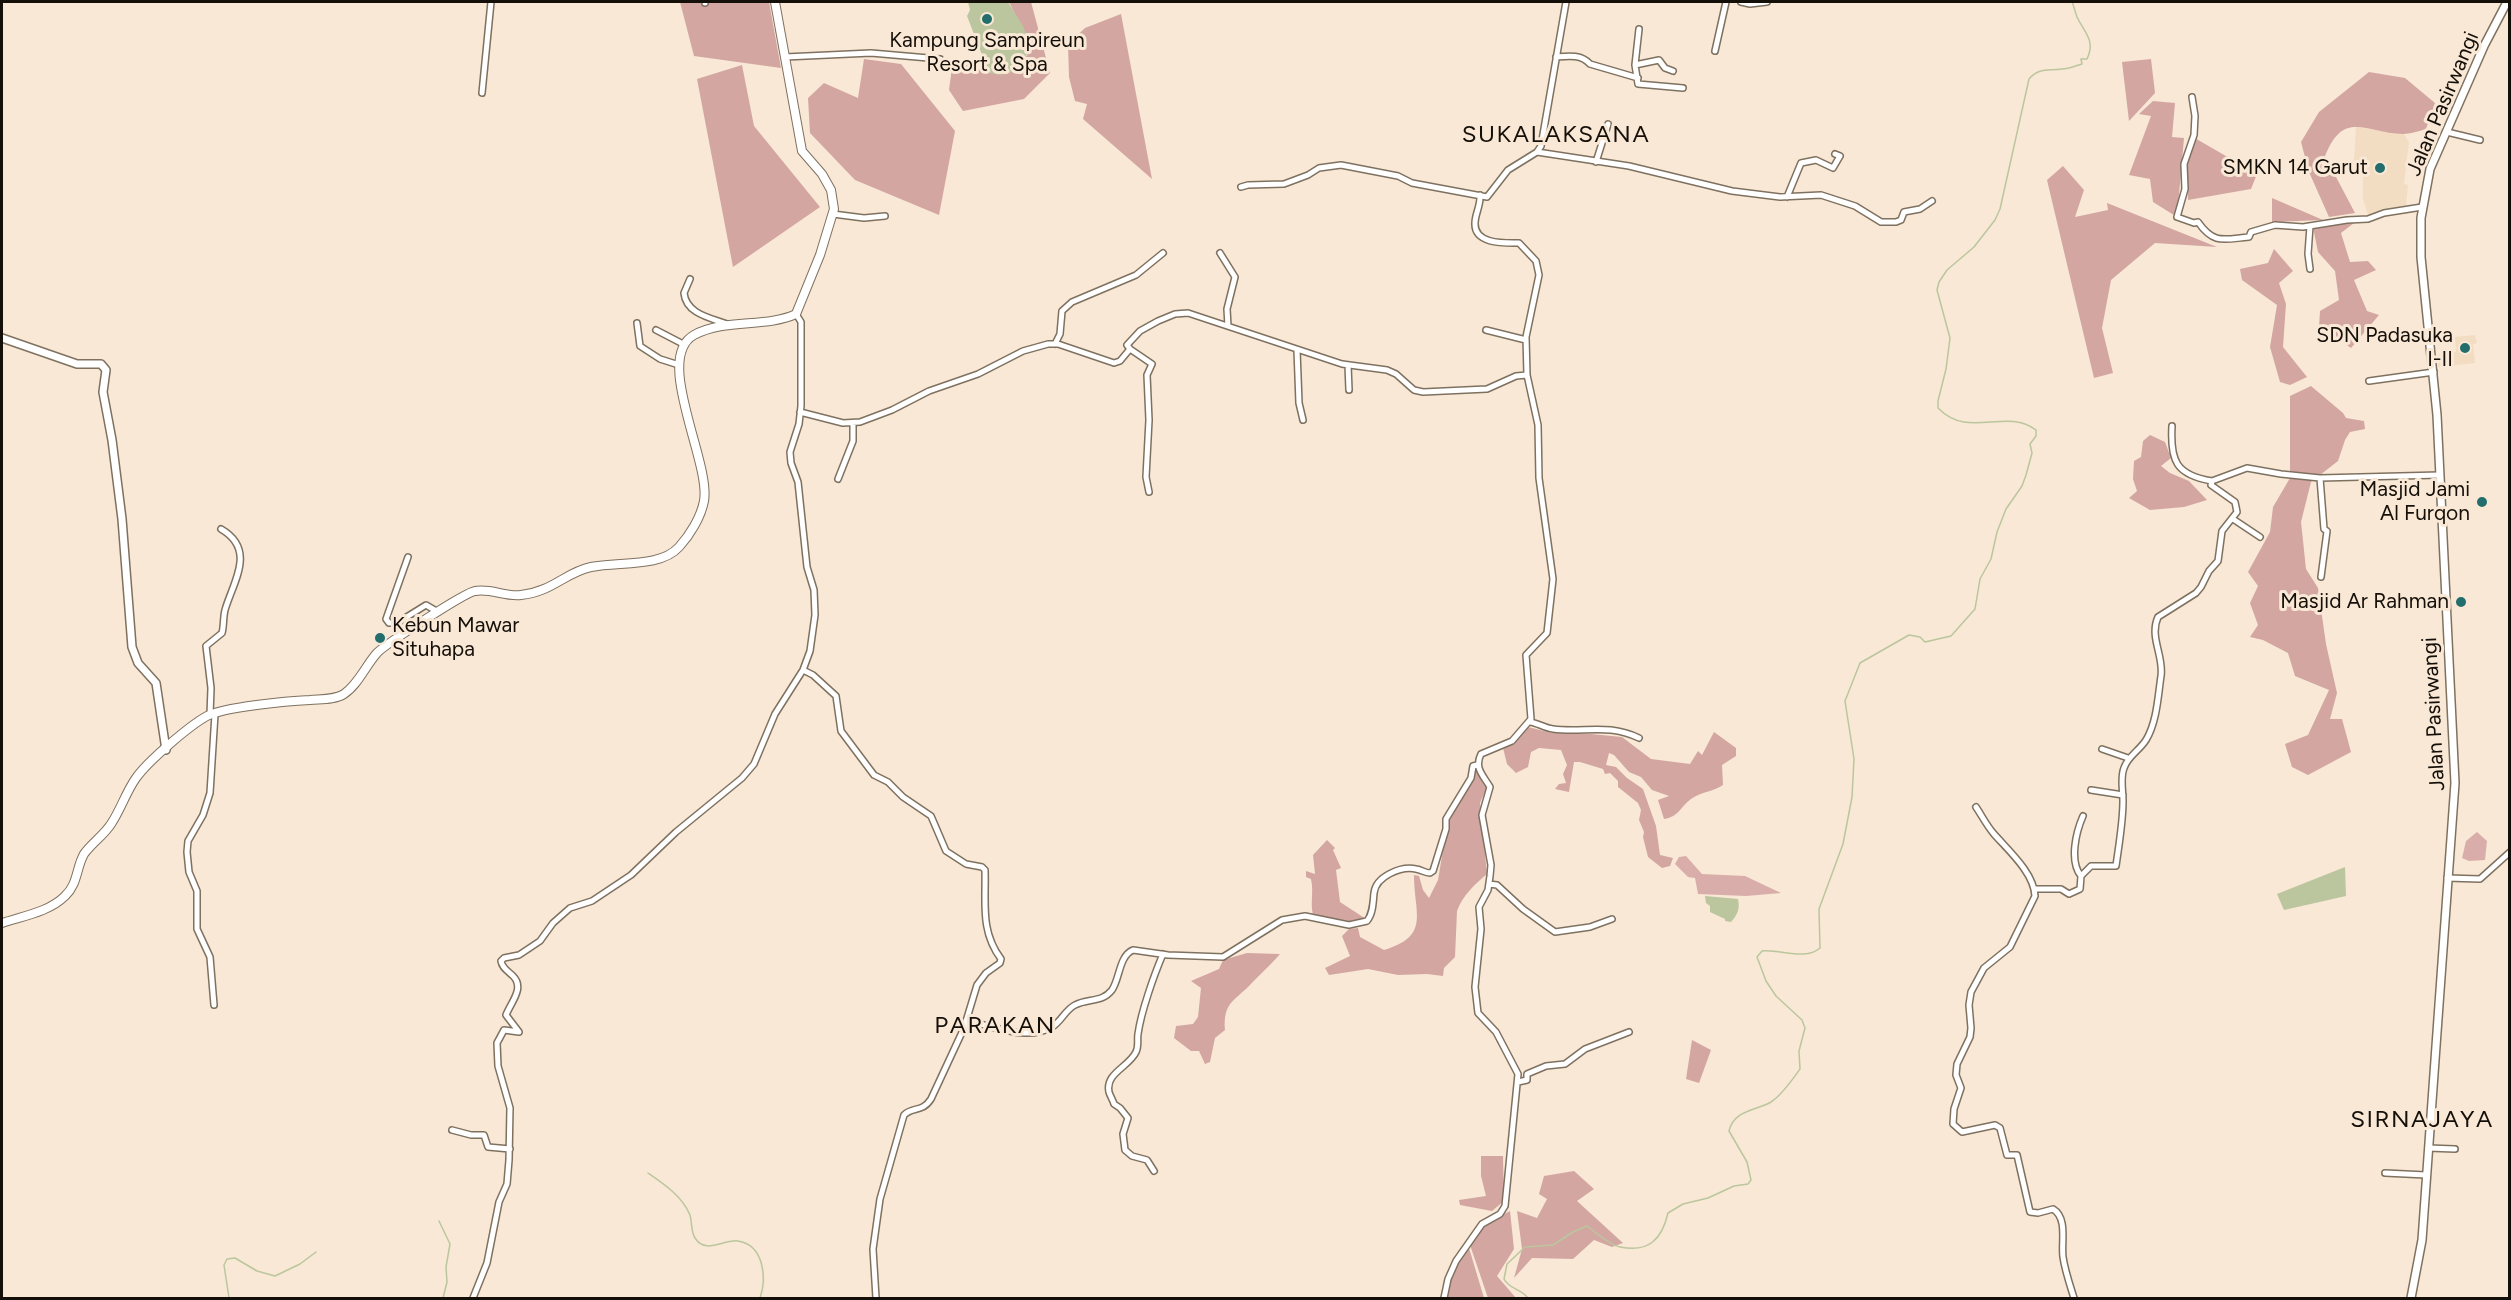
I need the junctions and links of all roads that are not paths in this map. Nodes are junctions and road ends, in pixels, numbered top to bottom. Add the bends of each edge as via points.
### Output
1 (491, 2) edge
2 (776, 2) edge
3 (1566, 2) edge
4 (1726, 2) edge
5 (1741, 2) edge
6 (1767, 2) edge
7 (2507, 2) edge
8 (1639, 28) dead end
9 (1715, 51) dead end
10 (785, 57) junction
11 (1556, 57) junction
12 (940, 60) dead end
13 (1635, 65) junction
14 (1673, 71) dead end
15 (1638, 78) junction
16 (1683, 88) dead end
17 (482, 93) dead end
18 (2192, 97) dead end
19 (1608, 124) dead end
20 (2447, 132) junction
21 (2480, 140) dead end
22 (1537, 152) junction
23 (1834, 153) dead end
24 (1596, 162) junction
25 (1241, 187) dead end
26 (1480, 195) junction
27 (1787, 197) junction
28 (1932, 201) dead end
29 (2422, 207) junction
30 (833, 214) junction
31 (885, 216) dead end
32 (2310, 226) junction
33 (1163, 253) dead end
34 (1220, 253) dead end
35 (2310, 269) dead end
36 (690, 279) dead end
37 (796, 314) junction
38 (637, 323) dead end
39 (729, 325) junction
40 (1228, 326) junction
41 (656, 330) dead end
42 (1486, 330) dead end
43 (2, 338) edge
44 (1526, 340) junction
45 (683, 344) junction
46 (1055, 344) junction
47 (1130, 349) junction
48 (1297, 350) junction
49 (679, 365) junction
50 (1348, 365) junction
51 (2434, 372) junction
52 (1527, 375) junction
53 (2369, 381) dead end
54 (1349, 390) dead end
55 (800, 412) junction
56 (1303, 420) dead end
57 (853, 423) junction
58 (2172, 426) dead end
59 (2440, 475) junction
60 (2320, 478) junction
61 (838, 479) dead end
62 (2212, 481) junction
63 (1149, 492) dead end
64 (2233, 519) junction
65 (221, 529) dead end
66 (2260, 537) dead end
67 (408, 557) dead end
68 (2321, 577) dead end
69 (438, 612) junction
70 (803, 670) junction
71 (213, 714) junction
72 (1530, 722) junction
73 (1639, 738) dead end
74 (2102, 749) dead end
75 (166, 750) junction
76 (2128, 758) junction
77 (1478, 765) junction
78 (2091, 790) dead end
79 (2123, 795) junction
80 (1976, 807) dead end
81 (2083, 816) dead end
82 (2510, 852) edge
83 (2081, 876) junction
84 (2447, 878) junction
85 (1489, 884) junction
86 (2034, 889) junction
87 (1612, 920) dead end
88 (2, 923) edge
89 (1163, 954) junction
90 (214, 1005) dead end
91 (966, 1021) junction
92 (1629, 1032) dead end
93 (1518, 1082) junction
94 (452, 1130) dead end
95 (2428, 1148) junction
96 (510, 1149) junction
97 (2455, 1149) dead end
98 (1154, 1171) dead end
99 (2385, 1173) dead end
100 (2426, 1175) junction
101 (473, 1299) edge
102 (876, 1299) edge
103 (1444, 1299) edge
104 (2074, 1299) edge
105 (2410, 1299) edge

1 - 17 street
2 - 10 main road
3 - 11 street
4 - 9 street
5 - 6 street
7 - 20 street, Jalan Pasirwangi
8 - 13 street
10 - 12 street via 871,52
10 - 30 main road via 802,151 831,189
11 - 15 street via 1576,56
11 - 22 street
13 - 14 street via 1659,60
13 - 15 street
15 - 16 street via 1640,85
18 - 32 street via 2194,135 2184,164 2185,189 2177,218 2198,222 2214,239 2222,240 2248,237 2251,232 2275,225
19 - 24 street
20 - 21 street
20 - 29 street, Jalan Pasirwangi via 2427,176
22 - 24 street
22 - 26 street via 1508,171 1487,197
23 - 27 street via 1840,156 1833,168 1816,160 1801,163
24 - 27 street via 1629,166 1732,192
25 - 26 street via 1284,184 1319,168 1341,165
26 - 44 street via 1474,223 1478,232 1496,244 1519,243 1536,261 1539,275
27 - 28 street via 1827,196 1888,223 1901,220 1904,212 1920,209
29 - 32 street
29 - 51 street, Jalan Pasirwangi via 2421,257
30 - 31 street via 864,219
30 - 37 main road
32 - 35 street
33 - 46 street via 1136,275 1072,302 1062,311
34 - 40 street via 1235,276 1227,309
36 - 39 street via 684,293 688,304 703,317
37 - 39 main road
37 - 55 street via 801,322 803,364
38 - 49 street via 640,346
39 - 45 main road via 696,334
40 - 47 street via 1188,313 1175,314 1140,332 1127,345
40 - 48 street
41 - 45 street
42 - 44 street
43 - 75 street via 77,364 101,364 106,370 103,392 118,482 132,647 138,663 156,683
44 - 52 street
45 - 49 main road
46 - 47 street via 1113,363
46 - 57 street via 1023,351 978,374
47 - 63 street via 1152,364 1147,375
48 - 50 street
48 - 56 street
49 - 69 main road via 705,499 695,524 674,553 659,560 589,567 548,589 523,595 475,591
50 - 52 street via 1387,370 1423,392 1487,389
50 - 54 street
51 - 53 street
51 - 59 street, Jalan Pasirwangi
52 - 72 street via 1538,425 1539,478 1552,579 1547,633 1527,655
55 - 57 street
55 - 70 street via 791,463 798,483 815,615
57 - 61 street via 853,441
58 - 62 street via 2178,468 2188,476
59 - 60 street
59 - 84 street, Jalan Pasirwangi via 2455,783
60 - 62 street via 2247,468
60 - 68 street via 2327,531
62 - 64 street via 2211,485 2235,502 2237,512
64 - 66 street
64 - 76 street via 2222,531 2218,561 2201,587 2156,621 2162,663 2156,709 2146,739
65 - 71 street via 240,551 239,574 225,610 222,633 206,646
67 - 69 street via 386,619 397,623 426,605
69 - 71 main road via 379,650 343,695
70 - 91 street via 836,696 840,731 873,775 931,816 946,851 985,870 988,937 1001,961 981,978
70 - 96 street via 775,714 754,764 742,778 675,832 631,875 592,901 570,908 540,941 519,956 502,959 502,966 516,978 518,989 506,1015 519,1032 502,1031 496,1053 510,1108
71 - 75 main road
71 - 90 street via 210,793 188,841 187,852 189,872 197,891 197,929 210,957
72 - 73 street via 1553,729 1624,730
72 - 77 street via 1512,741 1481,754
74 - 76 street
75 - 88 main road via 137,777 110,825 83,857 69,893 47,909
76 - 79 street via 2123,771
77 - 85 street via 1490,787 1482,815 1491,865
77 - 89 street via 1473,766 1471,778 1446,819 1433,871 1399,870 1381,880 1367,921 1349,925 1325,918 1293,918 1282,920 1223,957
78 - 79 street
79 - 83 street via 2116,866 2091,866
80 - 86 street via 2018,860
81 - 83 street via 2075,850 2076,870
82 - 84 street via 2480,879
83 - 86 street via 2080,889 2069,894 2061,889
84 - 95 street, Jalan Pasirwangi
85 - 87 street via 1497,885 1555,932
85 - 93 street via 1478,911 1481,929 1475,972 1477,1008 1516,1068
86 - 104 street via 2032,905 2010,946 1984,968 1971,992 1970,1037 1957,1064 1961,1088 1953,1124 1962,1132 1995,1125 2000,1128 2007,1155 2017,1155 2030,1212 2053,1209 2060,1218 2065,1242 2063,1255
89 - 91 street via 1137,949 1128,952 1109,993 1072,1007 1051,1028 1022,1034
89 - 98 street via 1144,1009 1137,1050 1128,1065 1111,1077 1109,1092 1114,1104 1128,1118 1123,1134 1125,1150 1147,1160
91 - 102 street via 931,1099 924,1107 904,1115 880,1199 873,1249
92 - 93 street via 1585,1049 1566,1064 1546,1066 1527,1074 1527,1080
93 - 103 street via 1505,1206 1500,1214 1482,1224 1456,1261
94 - 96 street via 484,1135 488,1148
95 - 97 street
95 - 100 street, Jalan Pasirwangi
96 - 101 street via 507,1184 499,1202 487,1263
99 - 100 street
100 - 105 street, Jalan Pasirwangi via 2422,1240

